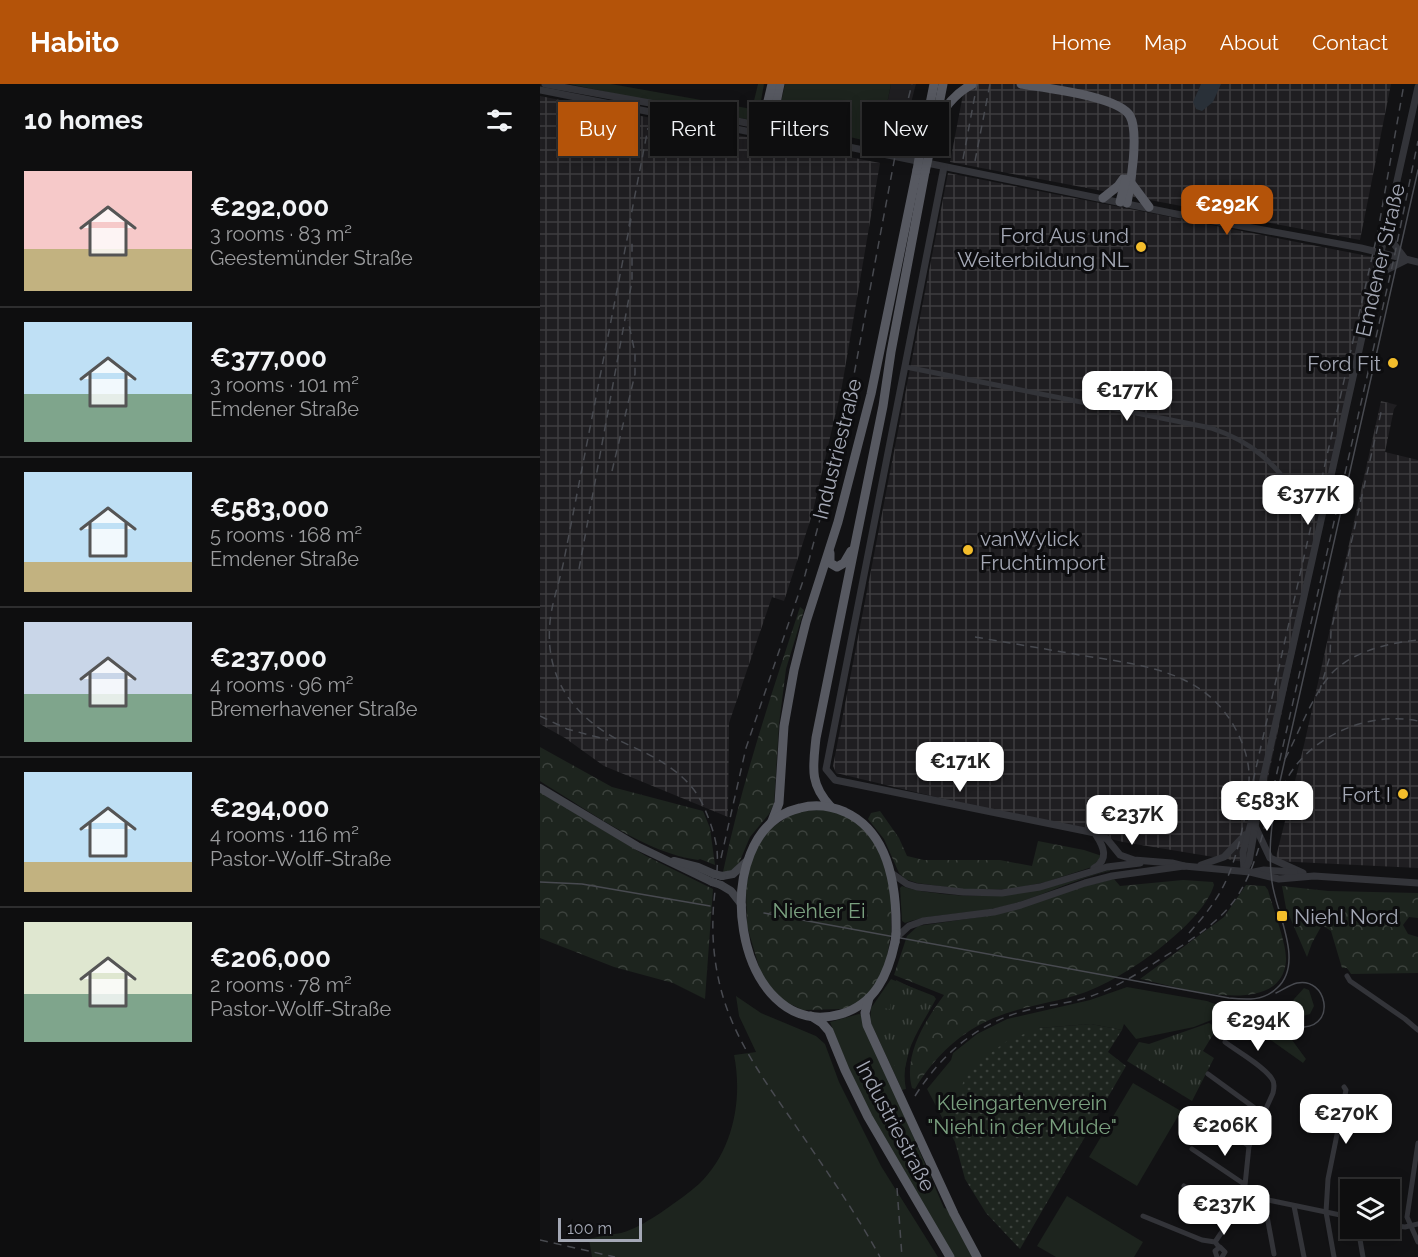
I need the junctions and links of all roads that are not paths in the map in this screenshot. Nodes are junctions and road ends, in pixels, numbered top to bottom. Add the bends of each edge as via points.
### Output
1 (545, 84) edge
2 (772, 84) edge
3 (780, 84) edge
4 (932, 84) edge
5 (943, 84) edge
6 (973, 84) edge
7 (1021, 84) edge
8 (1418, 87) edge
9 (540, 90) edge
10 (768, 102) edge
11 (776, 102) edge
12 (931, 102) edge
13 (937, 102) edge
14 (949, 102) edge
15 (749, 124) edge
16 (749, 132) edge
17 (850, 147) edge
18 (924, 156) edge
19 (944, 167) junction
20 (1129, 169) junction
21 (921, 171) junction
22 (1131, 183) junction
23 (1103, 198) junction
24 (1124, 202) junction
25 (1149, 207) junction
26 (1388, 229) junction
27 (1382, 255) junction
28 (1406, 260) junction
29 (1418, 262) edge
30 (1378, 274) junction
31 (906, 367) junction
32 (1325, 507) junction
33 (834, 532) junction
34 (855, 541) junction
35 (540, 788) edge
36 (831, 807) junction
37 (769, 824) junction
38 (1252, 829) junction
39 (1095, 833) junction
40 (1120, 855) junction
41 (748, 860) junction
42 (1148, 861) junction
43 (1122, 865) junction
44 (1188, 867) junction
45 (1244, 871) junction
46 (890, 872) junction
47 (1085, 872) junction
48 (1253, 872) junction
49 (1303, 873) junction
50 (1112, 876) junction
51 (1314, 876) junction
52 (717, 880) junction
53 (1418, 883) edge
54 (742, 905) junction
55 (897, 937) junction
56 (1347, 976) dead end
57 (869, 998) junction
58 (802, 1013) junction
59 (1418, 1030) edge
60 (1225, 1042) dead end
61 (1208, 1074) dead end
62 (1344, 1087) dead end
63 (1199, 1112) dead end
64 (1263, 1114) junction
65 (1418, 1143) edge
66 (1249, 1146) junction
67 (1192, 1149) dead end
68 (1244, 1184) junction
69 (1184, 1186) dead end
70 (1244, 1195) junction
71 (1264, 1200) junction
72 (1294, 1206) junction
73 (1326, 1212) junction
74 (1340, 1215) edge
75 (1143, 1216) dead end
76 (1232, 1218) junction
77 (1418, 1224) edge
78 (1409, 1225) junction
79 (1400, 1227) edge
80 (1360, 1239) edge
81 (1418, 1242) edge
82 (1217, 1245) junction
83 (1274, 1254) dead end
84 (950, 1257) edge
85 (977, 1257) edge
86 (1217, 1257) edge
87 (1223, 1257) edge
88 (1304, 1257) edge
89 (1334, 1257) edge
90 (1363, 1257) edge

1 - 15 street
2 - 10 highway
3 - 11 highway
4 - 12 highway, Industriestraße
5 - 13 highway, Industriestraße
6 - 14 highway
7 - 20 highway via 1119,105 1130,115 1134,128
8 - 26 street, Emdener Straße
9 - 16 street
17 - 19 street
18 - 21 highway, Industriestraße, bridge
19 - 23 street
19 - 31 street
20 - 22 highway
20 - 23 highway via 1118,186
20 - 24 highway
21 - 33 highway, Industriestraße via 871,394
21 - 34 highway, Industriestraße via 883,406
22 - 24 highway
22 - 25 highway
23 - 24 street
24 - 25 street
25 - 27 street
26 - 27 street, Emdener Straße
26 - 28 street
27 - 28 street
27 - 30 street, Emdener Straße
28 - 29 street
28 - 30 street
30 - 32 street, Emdener Straße
31 - 32 street via 1233,435 1269,460 1304,503
31 - 39 street via 826,769 835,780
32 - 38 street, Emdener Straße
33 - 34 highway via 830,557 833,566 844,563
33 - 37 highway, Industriestraße via 794,670 784,726 779,803
34 - 36 highway, Industriestraße via 815,752 816,787
35 - 52 main road via 662,859 686,864
36 - 37 highway via 797,808
36 - 46 highway via 860,821 880,844
37 - 41 highway via 755,842
38 - 44 street via 1224,857
38 - 45 street, Emdener Straße via 1249,862
38 - 49 street via 1270,858
39 - 40 street via 1107,839
39 - 47 street via 1104,855 1100,865
40 - 42 street
40 - 43 street
41 - 52 main road via 733,874
41 - 54 highway
42 - 43 street
42 - 44 street
43 - 47 street
43 - 50 street
44 - 45 street
44 - 50 street
45 - 48 street
46 - 47 street via 917,887 983,894 1023,890
46 - 55 highway
48 - 49 street
48 - 51 street via 1279,879
49 - 51 street
50 - 55 street via 994,912 915,923
51 - 53 street
52 - 54 main road
54 - 58 highway via 748,949 761,982 776,1000
55 - 57 highway via 887,973
56 - 59 street
57 - 58 highway via 837,1015
57 - 85 highway, Industriestraße via 867,1024
58 - 84 highway, Industriestraße via 829,1031 868,1116
60 - 64 street via 1273,1080 1273,1093
61 - 64 street
62 - 73 street via 1329,1168
63 - 66 street
64 - 66 street
65 - 78 street via 1407,1210
66 - 68 street
67 - 68 street
68 - 70 street
69 - 76 street
70 - 71 street
70 - 76 street
71 - 72 street
71 - 83 street
72 - 73 street
72 - 88 street
73 - 74 street
73 - 89 street
75 - 82 street
76 - 82 street
77 - 78 street
78 - 79 street
78 - 81 street
80 - 90 street
82 - 86 street
82 - 87 street via 1224,1250

